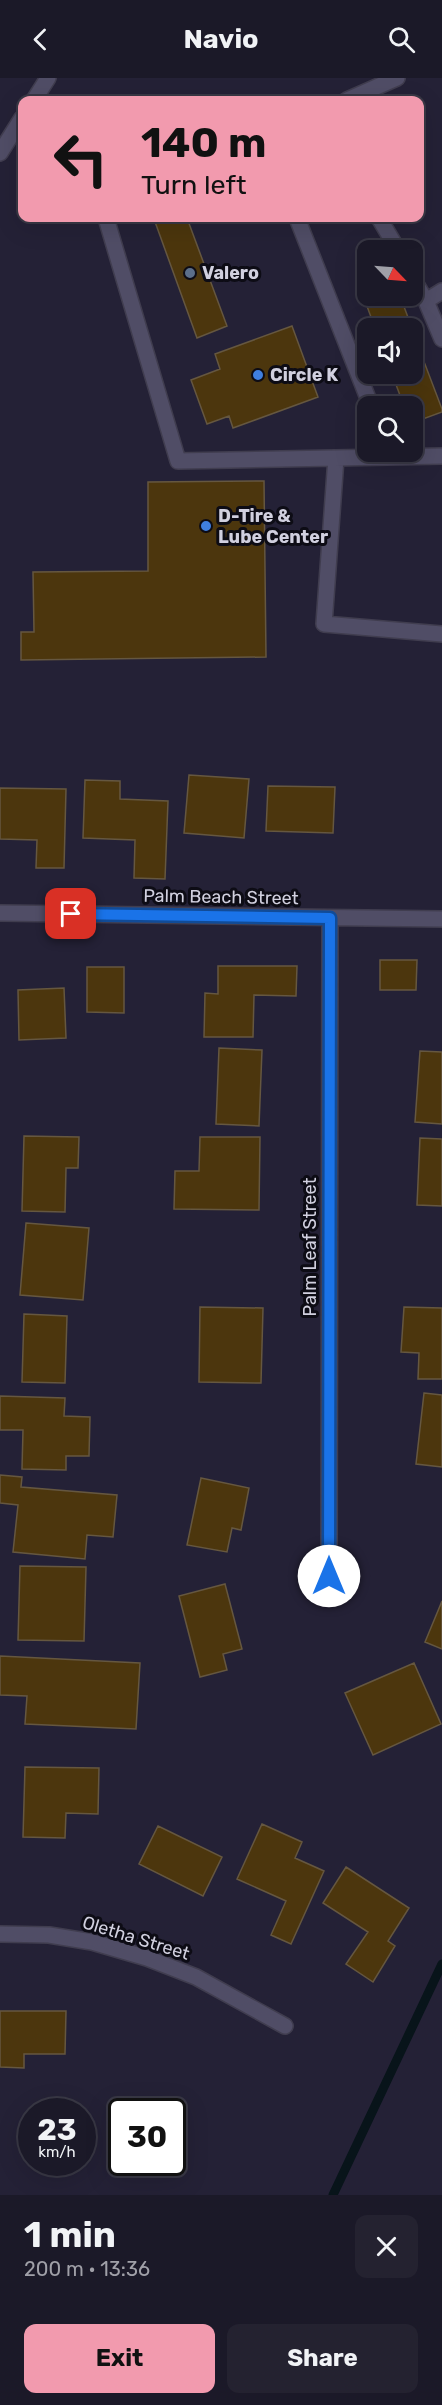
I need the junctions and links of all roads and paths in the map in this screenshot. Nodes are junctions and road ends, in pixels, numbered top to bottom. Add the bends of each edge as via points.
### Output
1 (48, 78) edge
2 (397, 78) edge
3 (37, 96) edge
4 (355, 96) edge
5 (18, 124) edge
6 (0, 153) edge
7 (107, 222) edge
8 (299, 222) edge
9 (381, 222) edge
10 (392, 240) edge
11 (442, 291) edge
12 (423, 296) edge
13 (426, 301) junction
14 (442, 339) edge
15 (367, 396) edge
16 (423, 455) edge
17 (357, 456) edge
18 (442, 456) edge
19 (336, 458) junction
20 (442, 634) edge
21 (0, 914) edge
22 (330, 918) junction
23 (442, 919) edge
24 (329, 1576) dead end
25 (0, 1934) edge
26 (285, 2026) dead end

1 - 3 street
2 - 4 street
5 - 6 street
7 - 19 street via 178,461
8 - 15 street
9 - 10 street
11 - 13 street
12 - 13 street
13 - 14 street
16 - 18 street
17 - 19 street
19 - 20 street via 324,624
21 - 22 street, Palm Beach Street
22 - 23 street, Palm Beach Street
22 - 24 street, Palm Leaf Street
25 - 26 street, Oletha Street via 81,1940 147,1958 196,1977

